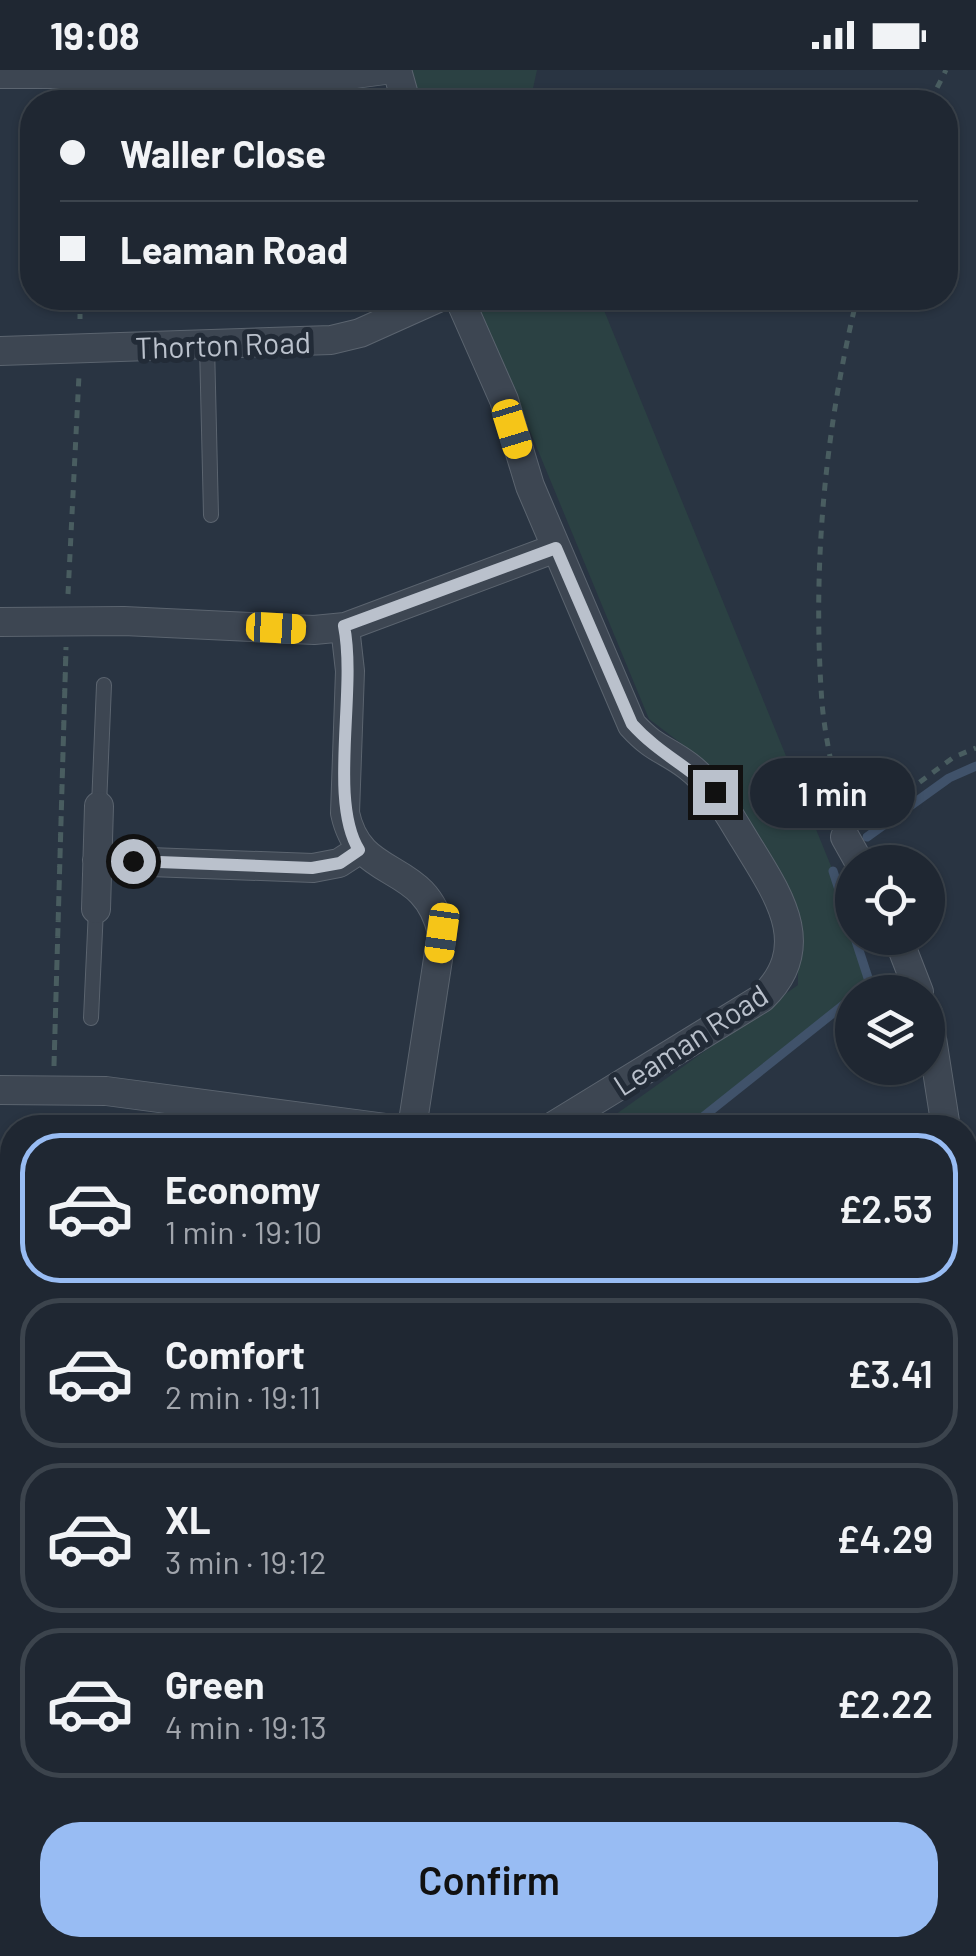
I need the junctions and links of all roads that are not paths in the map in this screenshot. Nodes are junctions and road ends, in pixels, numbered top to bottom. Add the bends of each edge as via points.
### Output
1 (385, 70) edge
2 (0, 74) edge
3 (411, 310) edge
4 (464, 310) edge
5 (207, 345) junction
6 (0, 351) edge
7 (211, 515) dead end
8 (556, 548) junction
9 (0, 622) edge
10 (344, 626) junction
11 (104, 686) dead end
12 (99, 806) joint
13 (845, 837) road end
14 (849, 845) edge
15 (359, 850) junction
16 (97, 860) junction
17 (96, 909) joint
18 (91, 1018) dead end
19 (939, 1085) edge
20 (0, 1090) edge
21 (288, 1115) edge
22 (414, 1115) edge
23 (571, 1115) edge
24 (944, 1115) edge

1 - 2 street
3 - 5 street, Thorton Road via 331,340
4 - 8 street, Leaman Road
5 - 6 street, Thorton Road
5 - 7 lane
8 - 10 street
8 - 23 street, Leaman Road via 632,724 653,748 687,765 715,792 784,904 789,940 782,978 762,998
9 - 10 street
10 - 15 street via 350,671 345,813
11 - 12 lane
12 - 16 street
13 - 14 street
15 - 16 street via 340,863 312,868
15 - 22 street via 426,894 442,933
16 - 17 street
17 - 18 lane
19 - 24 street
20 - 21 street via 106,1091

